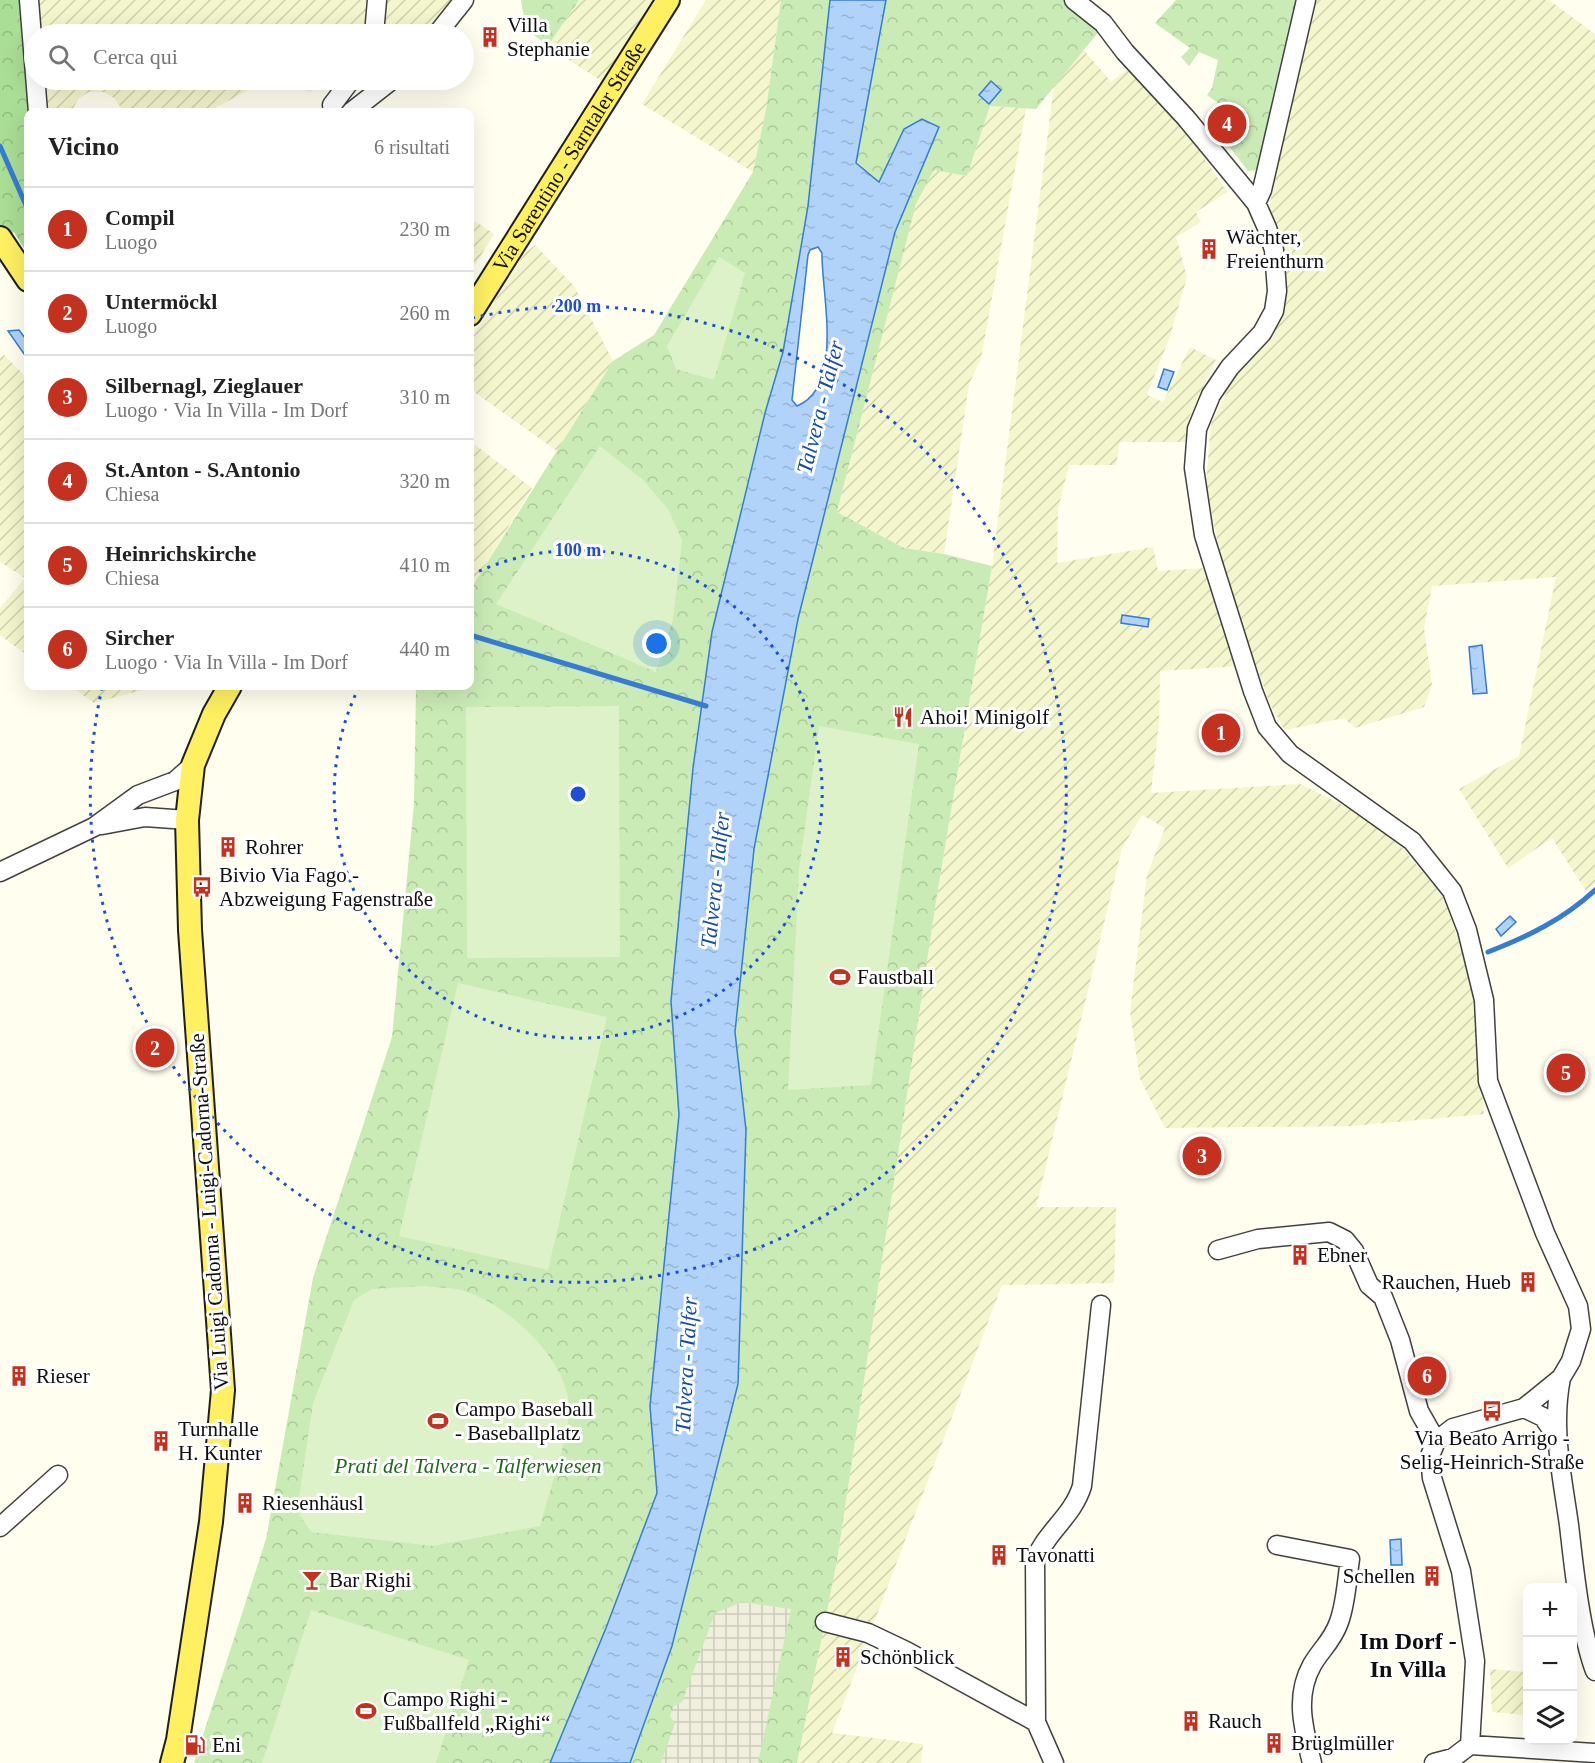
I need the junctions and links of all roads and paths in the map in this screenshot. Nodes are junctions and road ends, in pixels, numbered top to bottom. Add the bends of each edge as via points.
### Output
1 (29, 0) edge
2 (377, 0) edge
3 (464, 0) edge
4 (668, 0) edge
5 (1074, 0) edge
6 (1306, 0) edge
7 (31, 24) edge
8 (375, 24) edge
9 (445, 24) edge
10 (36, 90) edge
11 (343, 90) edge
12 (379, 90) edge
13 (38, 108) edge
14 (332, 108) edge
15 (356, 108) edge
16 (1256, 203) junction
17 (0, 238) edge
18 (24, 274) edge
19 (474, 308) edge
20 (228, 690) edge
21 (192, 765) junction
22 (186, 820) junction
23 (94, 827) junction
24 (0, 872) edge
25 (1218, 1250) dead end
26 (1101, 1305) dead end
27 (1561, 1378) junction
28 (1524, 1408) junction
29 (1556, 1434) junction
30 (1436, 1442) junction
31 (58, 1474) dead end
32 (0, 1527) edge
33 (1277, 1545) dead end
34 (825, 1622) dead end
35 (1595, 1671) edge
36 (1036, 1722) junction
37 (1470, 1745) junction
38 (1595, 1753) edge
39 (172, 1763) edge
40 (1054, 1763) edge
41 (1312, 1763) edge
42 (1434, 1763) edge

1 - 7 street
2 - 8 street
3 - 9 street
4 - 19 main road, Via Sarentino - Sarntaler Straße
5 - 16 street via 1102,23
6 - 16 street
10 - 13 street
11 - 14 street
12 - 15 street
16 - 27 street via 1274,250 1277,291 1274,310 1262,333 1211,395 1197,429 1194,468 1204,535 1252,691 1267,727 1290,754 1412,841 1452,891 1467,930 1484,1000 1488,1081 1545,1233 1578,1306 1581,1329
17 - 18 main road
20 - 21 main road, Via Luigi Cadorna - Luigi-Cadorna-Straße
21 - 22 main road, Via Luigi Cadorna - Luigi-Cadorna-Straße
21 - 23 street via 175,781 138,795
22 - 23 street via 145,817
22 - 39 main road, Via Luigi Cadorna - Luigi-Cadorna-Straße via 190,930 223,1390 211,1522
23 - 24 street
25 - 30 street via 1258,1239 1329,1232 1345,1240 1369,1285 1383,1298 1400,1340 1419,1411
26 - 36 street via 1082,1486 1077,1504 1041,1544 1035,1560
27 - 28 street
27 - 29 street
28 - 29 street via 1543,1417
28 - 30 street via 1452,1428
29 - 35 street via 1575,1575
30 - 37 street via 1430,1456 1432,1478 1461,1571 1475,1661
31 - 32 street
33 - 41 street via 1350,1559 1340,1621 1329,1645 1312,1664 1305,1684 1301,1721
34 - 36 street via 868,1633
36 - 40 street
37 - 38 street
37 - 42 street via 1453,1758

